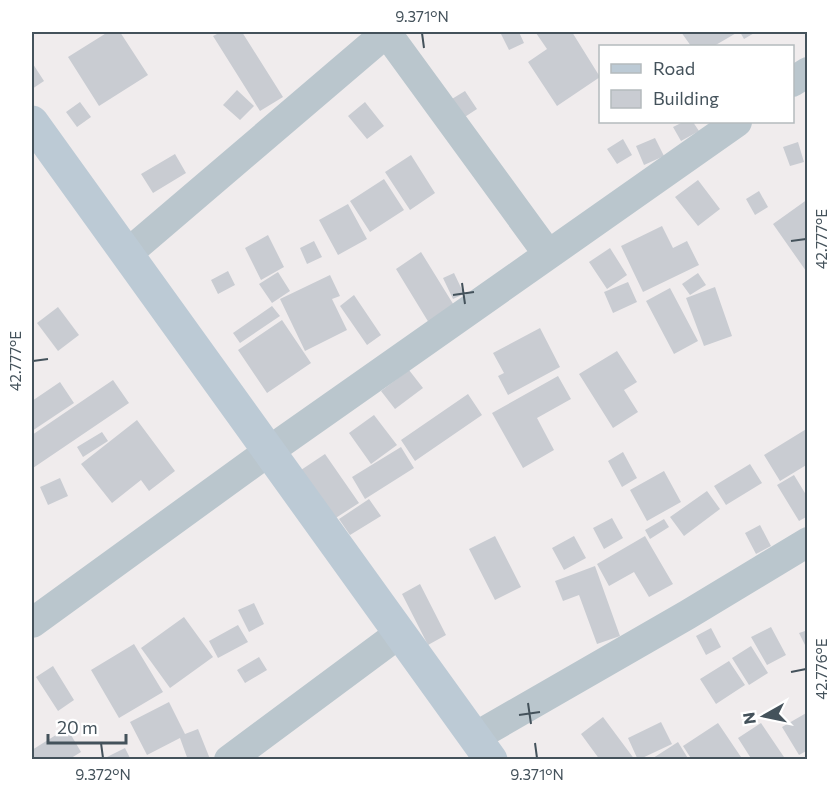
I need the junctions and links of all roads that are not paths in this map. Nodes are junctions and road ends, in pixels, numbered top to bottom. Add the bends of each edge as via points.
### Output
1 (386, 32) edge
2 (807, 72) edge
3 (794, 81) edge
4 (32, 122) edge
5 (736, 123) edge
6 (127, 254) junction
7 (548, 254) junction
8 (269, 451) junction
9 (807, 542) edge
10 (32, 623) edge
11 (400, 633) junction
12 (483, 748) edge
13 (229, 759) edge

1 - 6 street
1 - 7 street
2 - 3 street
4 - 6 main road
5 - 7 street
6 - 8 main road
7 - 8 street
8 - 10 street
8 - 11 main road
9 - 12 street
11 - 12 main road
11 - 13 street

